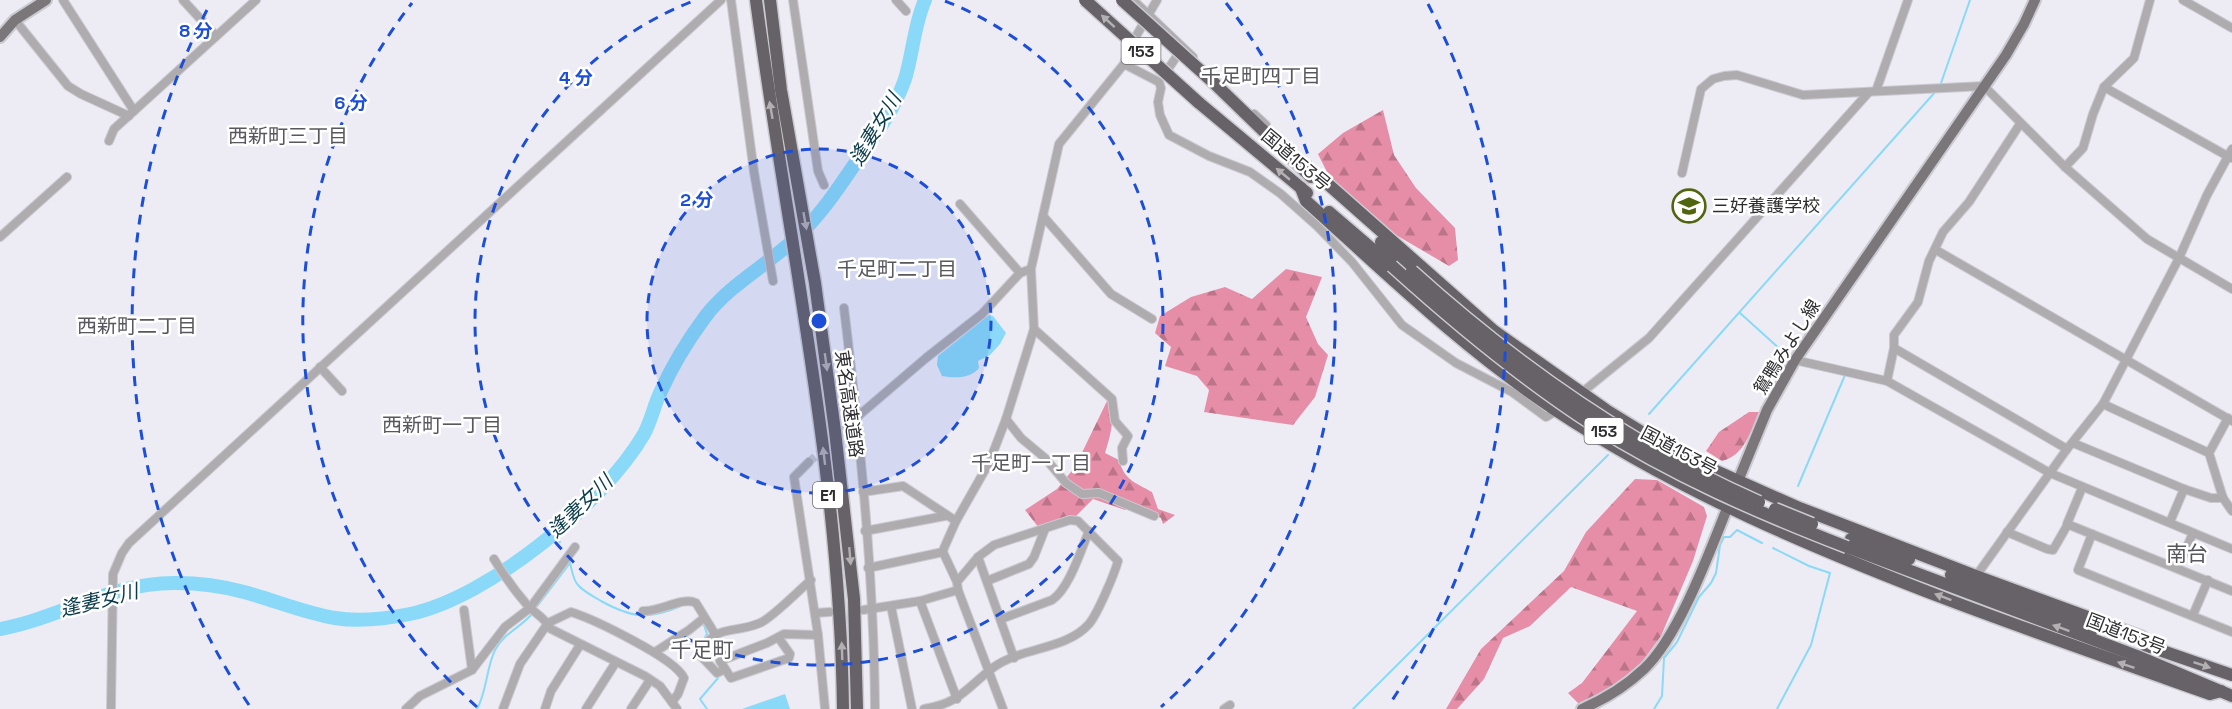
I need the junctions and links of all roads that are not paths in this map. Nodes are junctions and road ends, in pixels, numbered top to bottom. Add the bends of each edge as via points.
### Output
1 (46, 0) edge
2 (63, 0) edge
3 (183, 0) edge
4 (256, 0) edge
5 (721, 0) edge
6 (731, 0) edge
7 (756, 0) edge
8 (770, 0) edge
9 (793, 0) edge
10 (896, 0) edge
11 (1122, 0) edge
12 (1134, 0) edge
13 (1157, 0) edge
14 (1908, 0) edge
15 (2036, 0) edge
16 (2150, 0) edge
17 (2184, 0) edge
18 (1081, 1) edge
19 (906, 11) dead end
20 (1149, 14) junction
21 (15, 20) junction
22 (2232, 28) edge
23 (216, 36) junction
24 (0, 38) edge
25 (1183, 46) junction
26 (1124, 64) junction
27 (1159, 82) junction
28 (1984, 86) junction
29 (2104, 87) junction
30 (1873, 92) junction
31 (131, 114) junction
32 (2020, 124) junction
33 (1266, 125) dead end
34 (109, 141) dead end
35 (2231, 154) edge
36 (2065, 167) junction
37 (1305, 171) junction
38 (1682, 173) dead end
39 (68, 177) dead end
40 (824, 185) dead end
41 (1301, 189) junction
42 (960, 204) dead end
43 (1043, 216) junction
44 (0, 237) edge
45 (1936, 250) junction
46 (2179, 258) junction
47 (1031, 269) junction
48 (1020, 273) junction
49 (773, 281) dead end
50 (2232, 289) edge
51 (844, 308) dead end
52 (1152, 320) dead end
53 (1034, 329) junction
54 (1894, 348) junction
55 (1795, 360) junction
56 (2127, 360) junction
57 (320, 367) junction
58 (1887, 381) junction
59 (342, 391) dead end
60 (1582, 393) junction
61 (2103, 404) junction
62 (1557, 411) junction
63 (1006, 419) junction
64 (2230, 420) edge
65 (857, 421) junction
66 (847, 428) tunnel mouth
67 (2070, 446) junction
68 (2209, 453) junction
69 (1123, 461) dead end
70 (809, 462) tunnel mouth
71 (2050, 473) junction
72 (1738, 481) junction
73 (2082, 488) junction
74 (2184, 489) junction
75 (862, 492) junction
76 (2223, 498) junction
77 (1727, 507) junction
78 (2232, 511) edge
79 (945, 516) junction
80 (1154, 516) dead end
81 (956, 521) junction
82 (2170, 522) junction
83 (2068, 524) junction
84 (1045, 529) junction
85 (865, 531) junction
86 (1089, 531) junction
87 (2007, 532) junction
88 (2193, 533) junction
89 (2092, 534) junction
90 (1849, 543) junction
91 (575, 547) dead end
92 (2232, 549) edge
93 (944, 552) junction
94 (978, 557) junction
95 (494, 559) dead end
96 (2178, 567) junction
97 (868, 568) junction
98 (1976, 576) junction
99 (811, 580) junction
100 (2208, 580) junction
101 (987, 581) junction
102 (957, 586) junction
103 (2232, 591) edge
104 (920, 601) junction
105 (891, 606) junction
106 (530, 608) junction
107 (867, 609) junction
108 (464, 610) dead end
109 (643, 611) dead end
110 (830, 612) dead end
111 (816, 613) junction
112 (2193, 615) junction
113 (704, 618) junction
114 (1001, 619) junction
115 (548, 623) junction
116 (2232, 632) edge
117 (715, 634) junction
118 (818, 635) junction
119 (778, 637) junction
120 (580, 645) junction
121 (2151, 647) junction
122 (655, 652) junction
123 (1014, 657) junction
124 (616, 662) junction
125 (725, 669) junction
126 (472, 670) junction
127 (989, 673) junction
128 (2232, 675) edge
129 (650, 680) junction
130 (2226, 694) edge
131 (957, 699) junction
132 (674, 705) edge
133 (935, 708) edge
134 (111, 709) edge
135 (406, 709) edge
136 (503, 709) edge
137 (544, 709) edge
138 (586, 709) edge
139 (631, 709) edge
140 (825, 709) edge
141 (843, 709) edge
142 (857, 709) edge
143 (875, 709) edge
144 (912, 709) edge
145 (924, 709) edge
146 (1003, 709) edge
147 (1582, 709) edge

1 - 21 main road
2 - 31 street
3 - 23 street
4 - 23 street
5 - 57 street
6 - 49 street
141 -> 7 highway, 東名高速道路 / E1 via 833,537 817,403
8 -> 142 highway, 東名高速道路 / E1 via 781,90 815,283 846,522 854,599
9 - 40 street via 818,171
10 - 19 street
11 - 37 highway, 国道153号 / 153, bridge
12 - 20 street
13 - 20 street
14 - 30 street
15 - 28 main road, 鴛鴨みよし線
16 - 29 street via 2134,58
17 - 22 street
41 -> 18 highway, 国道153号 / 153, bridge
20 - 25 street
20 - 26 street
21 - 24 main road
21 - 31 street via 68,86
23 - 31 street
25 - 27 street
25 - 33 street
26 - 27 street
26 - 43 street via 1059,144
27 - 62 street via 1160,115 1169,135 1250,172 1281,194 1352,262 1402,325 1420,338 1456,363 1512,392 1546,417
28 - 30 street
28 - 32 street
28 - 55 main road, 鴛鴨みよし線
29 - 35 street
29 - 36 street via 2083,148
30 - 38 street via 1803,95 1737,75 1713,79 1701,89
30 - 60 street via 1649,338
31 - 34 street via 114,129
32 - 36 street
32 - 45 street via 1969,202 1943,232
35 - 46 street via 2207,195
36 - 46 street via 2147,239
37 - 60 highway via 1321,178 1494,331
37 - 90 highway, 国道153号 / 153, bridge via 1491,339 1593,413 1715,481
39 - 44 street
41 - 62 highway via 1306,201 1420,304 1486,360
41 - 90 highway, 国道153号 / 153, bridge via 1490,351 1593,424 1740,503
42 - 48 street
43 - 47 street
43 - 52 street via 1111,294
45 - 54 street via 1929,261 1918,302 1894,335
45 - 56 street
46 - 50 street
46 - 56 street
47 - 48 street
47 - 53 street
48 - 65 street via 982,314
51 - 65 street
53 - 63 street
53 - 69 street via 1109,394 1115,421 1128,436 1122,448
54 - 58 street
54 - 67 street
55 - 58 street
55 - 72 main road, 鴛鴨みよし線 via 1767,410
56 - 61 street
56 - 64 street
57 - 59 street
57 - 134 street via 122,552 114,574 112,598
58 - 71 street
60 - 62 street
60 - 72 highway via 1658,442
61 - 67 street
61 - 68 street
62 - 77 highway via 1651,468
63 - 80 street via 1066,483 1082,494 1099,493
63 - 81 street via 989,463
64 - 68 street
65 - 66 street
65 - 75 street
67 - 71 street
67 - 74 street
68 - 76 street
70 - 99 street via 794,477
71 - 73 street
71 - 87 street
72 - 77 main road, 鴛鴨みよし線
72 - 98 highway
73 - 82 street
73 - 83 street
74 - 76 street
74 - 82 street
75 - 79 street via 903,486
75 - 85 street
76 - 78 street
130 -> 77 highway via 2210,694 1967,607
77 - 147 main road, 鴛鴨みよし線 via 1687,601 1662,647 1645,668 1617,690
79 - 81 street
79 - 85 street
81 - 93 street
82 - 88 street
83 - 87 street via 2053,550
83 - 89 street
84 - 86 street via 1075,520
84 - 94 street via 994,545
84 - 101 street via 1029,564
85 - 97 street
86 - 114 street via 1059,595
86 - 123 street via 1119,561 1092,620 1073,637
87 - 98 street
88 - 92 street
88 - 96 street
89 - 96 street
89 - 112 street via 2078,570
90 - 121 highway, 国道153号 / 153
130 -> 90 highway, 国道153号 / 153
91 - 106 street
93 - 97 street
93 - 102 street
94 - 101 street
94 - 102 street
95 - 106 street
96 - 100 street
97 - 107 street
98 - 121 highway via 2142,637
99 - 111 street
99 - 117 street via 761,623
100 - 103 street
100 - 112 street
101 - 114 street
102 - 104 street
102 - 127 street
104 - 105 street
104 - 131 street
105 - 107 street
105 - 144 street
106 - 115 street
106 - 126 street via 505,627
107 - 143 street via 874,628
108 - 126 street
109 - 113 street via 660,610 688,600 696,603
110 - 111 street
111 - 118 street
112 - 116 street
113 - 117 street
113 - 122 street
114 - 123 street
115 - 120 street via 557,634
115 - 122 street via 571,612
115 - 136 street via 520,664
117 - 125 street via 699,654 717,673
118 - 119 street
118 - 140 street
119 - 125 street via 720,661
119 - 125 street via 789,658 731,678
120 - 124 street
120 - 137 street
121 -> 128 highway, 国道153号 / 153
122 - 132 street via 683,675
123 - 127 street
124 - 129 street
124 - 138 street
126 - 135 street via 420,696
127 - 131 street
127 - 146 street
129 - 132 street via 660,686
129 - 139 street
131 - 133 street
133 - 145 street

